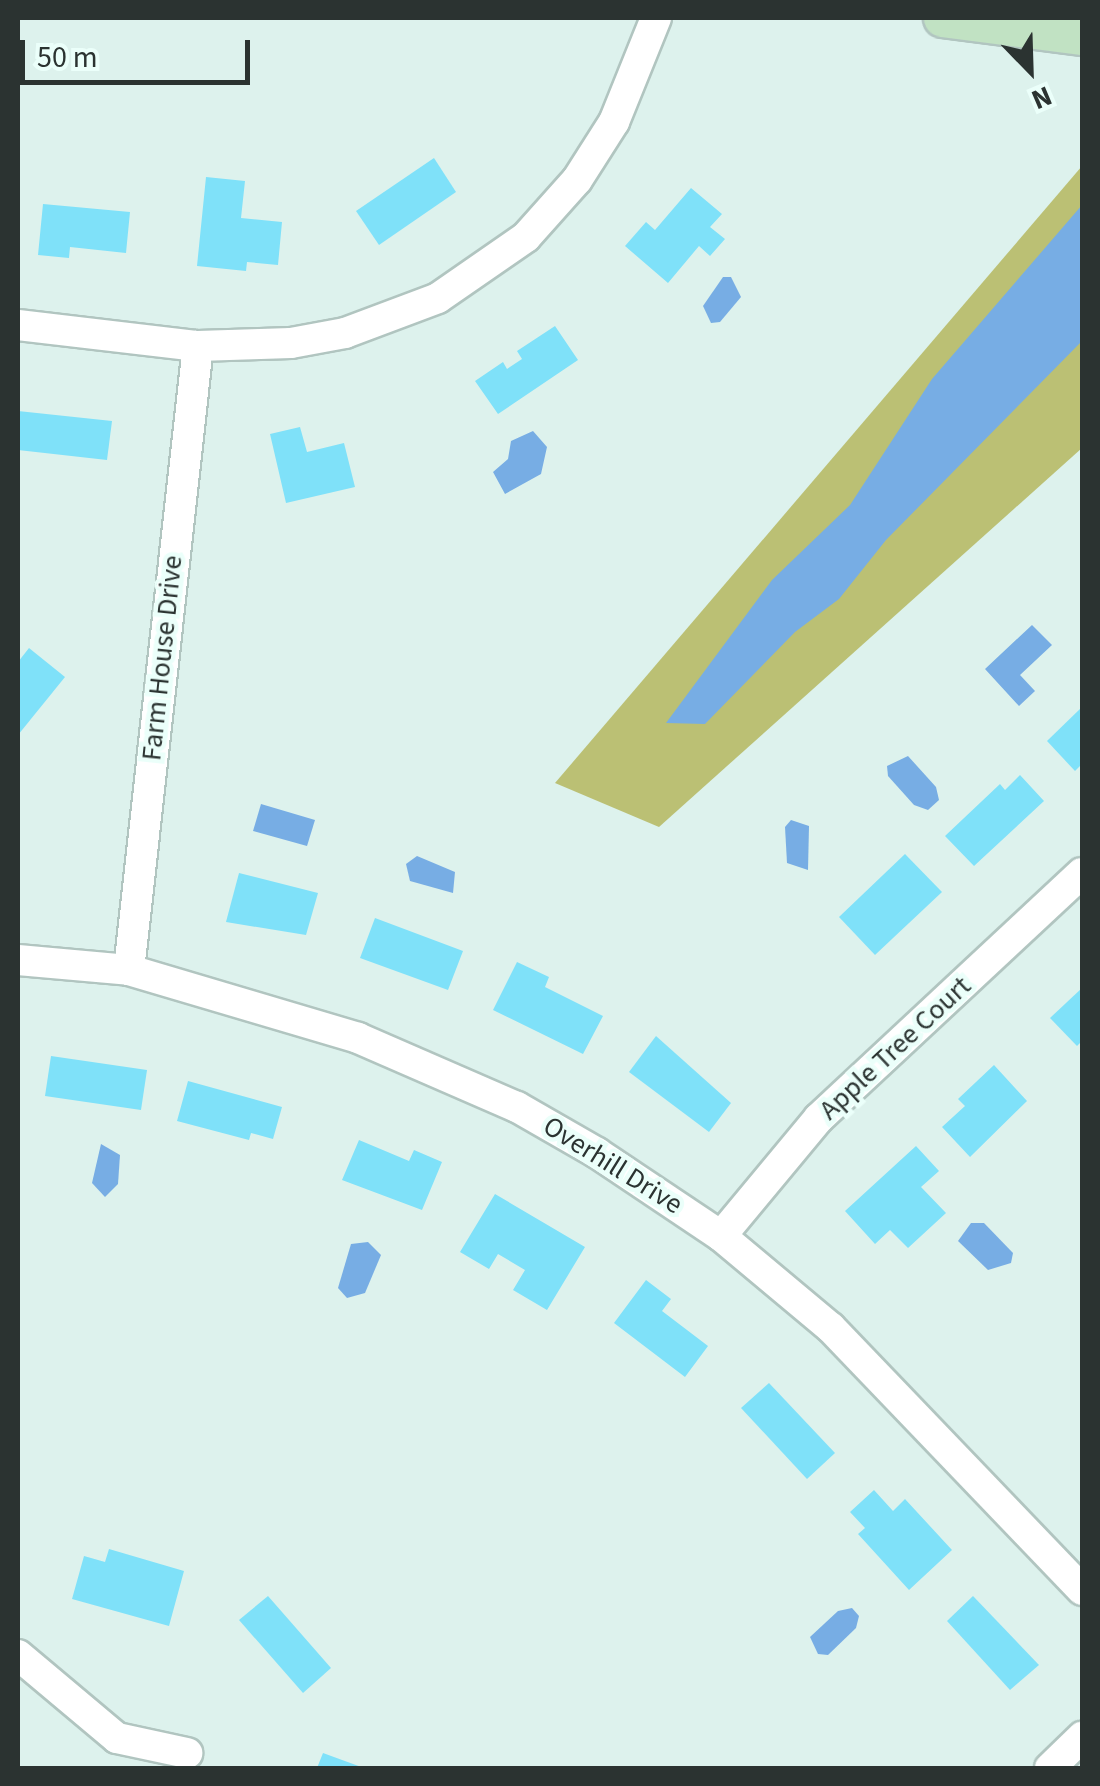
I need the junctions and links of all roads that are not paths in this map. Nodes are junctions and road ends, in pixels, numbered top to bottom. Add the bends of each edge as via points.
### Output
1 (656, 18) edge
2 (959, 18) edge
3 (1082, 36) edge
4 (18, 325) edge
5 (198, 346) junction
6 (1082, 873) edge
7 (18, 960) edge
8 (129, 970) junction
9 (721, 1236) junction
10 (1082, 1590) edge
11 (18, 1655) edge
12 (1082, 1737) edge
13 (187, 1753) dead end
14 (1050, 1768) edge

1 - 5 street via 594,158 526,236 465,281 345,334
2 - 3 main road
4 - 5 street
5 - 8 street, Farm House Drive
6 - 9 street, Apple Tree Court via 820,1118
7 - 8 street, Overhill Drive
8 - 9 street, Overhill Drive via 278,1012 422,1063 547,1124
9 - 10 street, Overhill Drive via 831,1328
11 - 13 street via 117,1738
12 - 14 street

